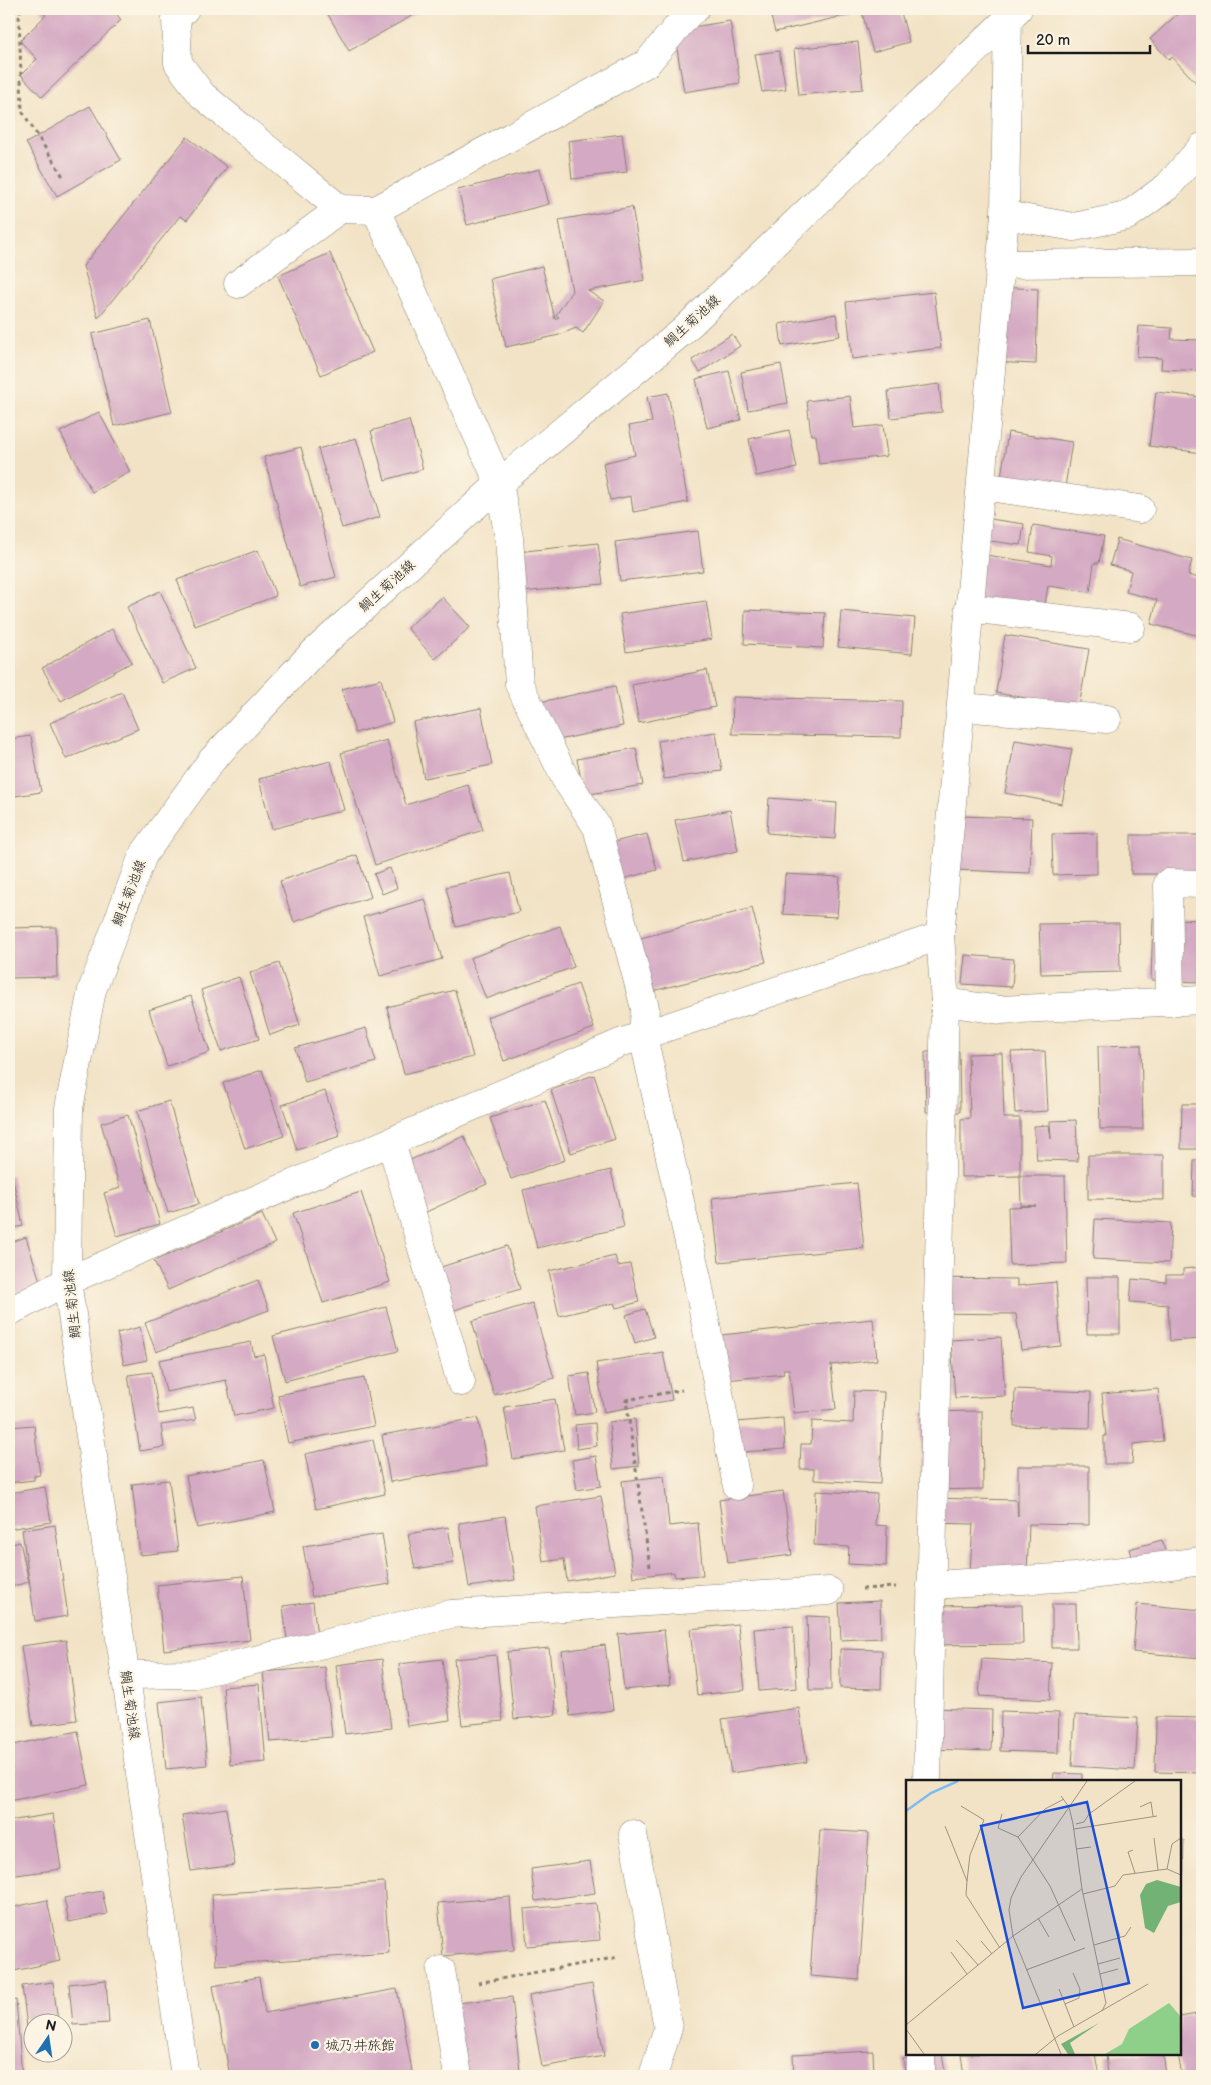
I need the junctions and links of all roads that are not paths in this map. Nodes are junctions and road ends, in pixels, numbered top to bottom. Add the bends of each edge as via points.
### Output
1 (185, 9) edge
2 (695, 9) edge
3 (1012, 11) edge
4 (1202, 147) edge
5 (340, 209) junction
6 (376, 210) junction
7 (1005, 215) junction
8 (1202, 262) edge
9 (1001, 264) junction
10 (238, 284) dead end
11 (499, 484) junction
12 (981, 486) junction
13 (1140, 509) dead end
14 (969, 608) junction
15 (1131, 627) dead end
16 (961, 707) junction
17 (1107, 719) dead end
18 (1202, 884) edge
19 (940, 936) junction
20 (1202, 1000) edge
21 (945, 1002) junction
22 (1170, 1002) junction
23 (643, 1036) junction
24 (391, 1142) junction
25 (67, 1281) junction
26 (9, 1312) edge
27 (461, 1382) dead end
28 (737, 1486) dead end
29 (1202, 1561) edge
30 (931, 1585) junction
31 (829, 1591) road end
32 (125, 1675) junction
33 (927, 1780) edge
34 (633, 1834) dead end
35 (441, 1970) dead end
36 (921, 2055) edge
37 (185, 2076) edge
38 (458, 2076) edge
39 (653, 2076) edge
40 (921, 2076) edge

1 - 5 street via 176,19 178,63 202,95
2 - 6 street via 647,63
3 - 7 street
3 - 11 street, 鯛生菊池線 via 683,332
4 - 7 street via 1168,186 1127,216 1074,227
5 - 6 street
5 - 10 street
6 - 11 street
7 - 9 street
8 - 9 street
9 - 12 street
11 - 23 street via 509,538 519,684 565,778 597,826 645,1008
11 - 25 street, 鯛生菊池線 via 304,662 212,760 143,855 92,990 69,1108
12 - 13 street
12 - 14 street
14 - 15 street
14 - 16 street
16 - 17 street
16 - 19 street
18 - 22 street via 1168,883
19 - 21 street
19 - 23 street
20 - 22 street
21 - 22 street via 1000,1010
21 - 30 street
23 - 24 street
23 - 28 street via 697,1278
24 - 25 street
24 - 27 street
25 - 26 street
25 - 32 street, 鯛生菊池線
29 - 30 street via 1075,1577
30 - 33 street
31 - 32 street via 451,1614 195,1674
32 - 37 street, 鯛生菊池線
34 - 39 street via 668,2028
35 - 38 street
36 - 40 street

